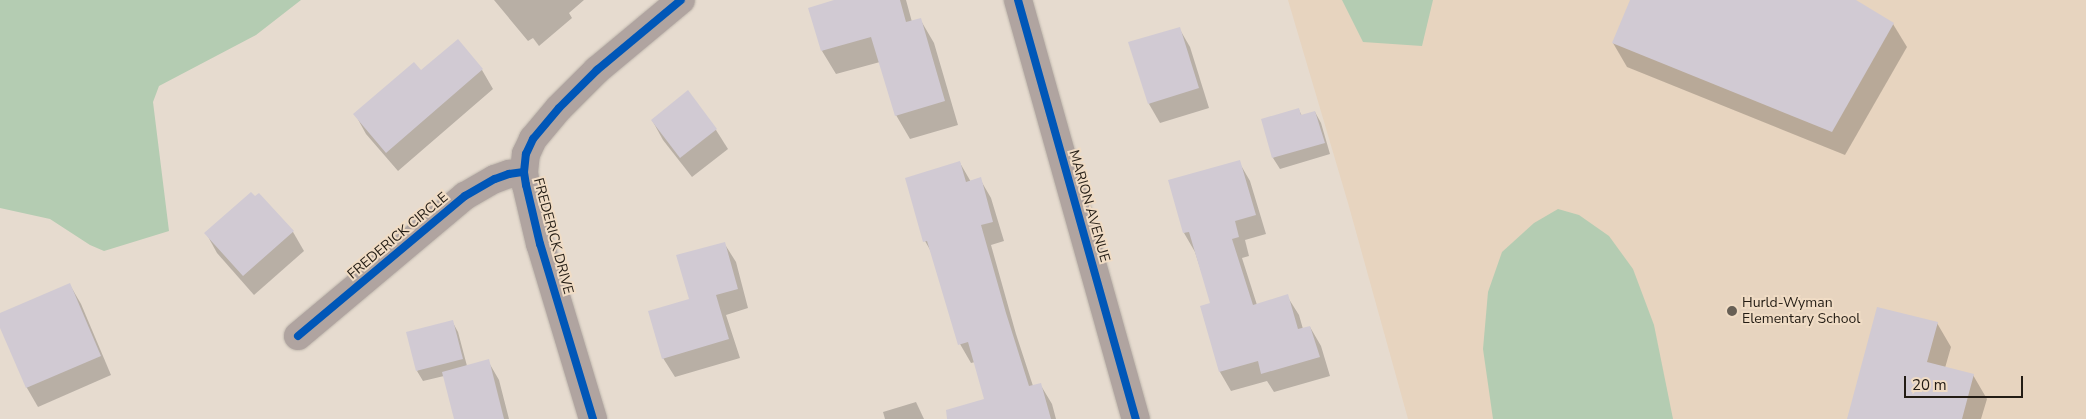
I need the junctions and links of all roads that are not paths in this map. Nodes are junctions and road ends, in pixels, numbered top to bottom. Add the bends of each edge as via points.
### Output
1 (681, 0) edge
2 (1018, 0) edge
3 (524, 172) junction
4 (298, 336) dead end
5 (592, 419) edge
6 (1136, 419) edge

1 - 3 street, FREDERICK DRIVE via 597,70 559,108 534,139 526,154
2 - 6 street, MARION AVENUE
3 - 4 street, FREDERICK CIRCLE via 494,179 465,196
3 - 5 street, FREDERICK DRIVE via 540,244

